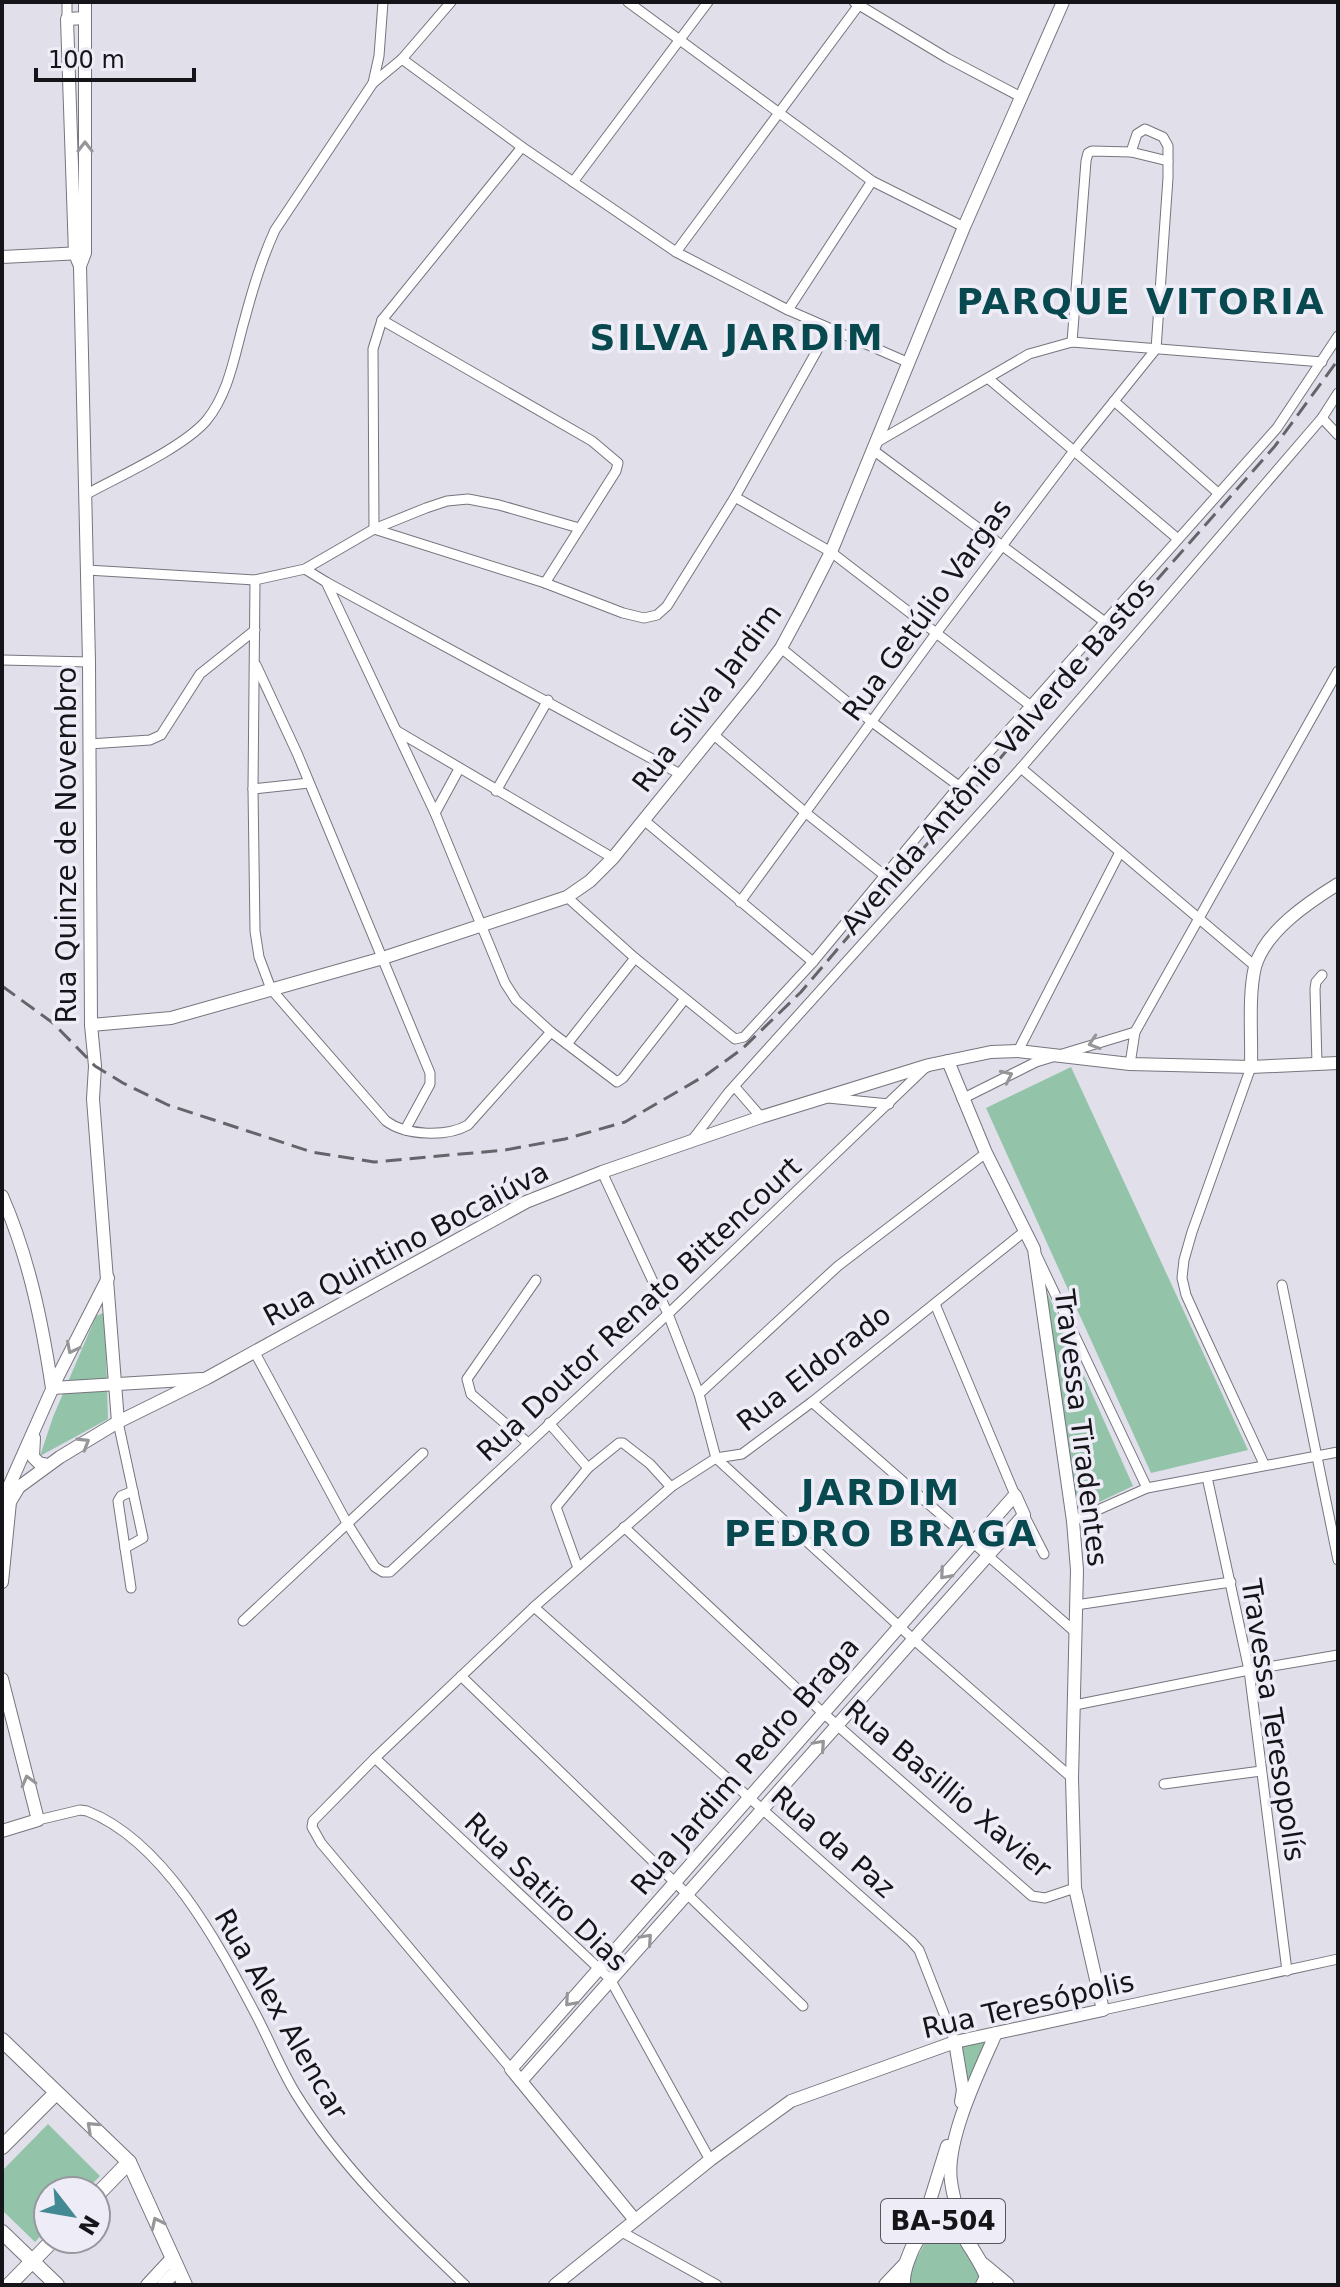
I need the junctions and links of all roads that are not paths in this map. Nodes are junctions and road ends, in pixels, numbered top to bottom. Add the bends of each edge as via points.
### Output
1 (67, 2) edge
2 (85, 2) edge
3 (383, 2) edge
4 (451, 2) edge
5 (628, 2) edge
6 (708, 2) edge
7 (1063, 2) edge
8 (858, 3) edge
9 (85, 18) junction
10 (67, 19) junction
11 (681, 40) junction
12 (402, 59) junction
13 (85, 79) junction
14 (69, 81) junction
15 (373, 83) junction
16 (1021, 97) junction
17 (779, 113) junction
18 (522, 147) junction
19 (1131, 152) junction
20 (1168, 161) junction
21 (872, 181) junction
22 (573, 182) junction
23 (964, 227) junction
24 (676, 252) junction
25 (2, 257) edge
26 (80, 258) junction
27 (788, 310) junction
28 (382, 320) junction
29 (829, 329) junction
30 (1338, 336) edge
31 (1072, 342) junction
32 (1156, 349) junction
33 (907, 362) junction
34 (1322, 362) junction
35 (989, 379) junction
36 (1337, 397) edge
37 (1114, 401) junction
38 (1322, 418) junction
39 (1338, 435) edge
40 (875, 446) junction
41 (1073, 452) junction
42 (1218, 493) junction
43 (85, 495) junction
44 (735, 497) junction
45 (579, 528) junction
46 (374, 529) junction
47 (1178, 539) junction
48 (1002, 545) junction
49 (831, 552) junction
50 (305, 569) junction
51 (87, 570) junction
52 (255, 580) junction
53 (326, 582) junction
54 (545, 583) junction
55 (1105, 622) junction
56 (255, 630) junction
57 (937, 632) junction
58 (781, 648) junction
59 (2, 660) edge
60 (89, 662) junction
61 (255, 662) junction
62 (1337, 676) edge
63 (548, 700) junction
64 (1031, 706) junction
65 (872, 722) junction
66 (397, 731) junction
67 (714, 735) junction
68 (89, 744) junction
69 (1021, 768) junction
70 (459, 769) junction
71 (682, 775) junction
72 (309, 783) junction
73 (959, 786) junction
74 (253, 789) junction
75 (496, 791) junction
76 (435, 813) junction
77 (806, 813) junction
78 (645, 821) junction
79 (1120, 852) junction
80 (613, 858) junction
81 (884, 875) junction
82 (1338, 884) edge
83 (567, 897) junction
84 (740, 902) junction
85 (1198, 918) junction
86 (481, 925) junction
87 (383, 958) junction
88 (635, 958) junction
89 (813, 962) junction
90 (1255, 966) junction
91 (1322, 975) dead end
92 (271, 989) junction
93 (684, 1000) junction
94 (91, 1025) junction
95 (551, 1032) junction
96 (1135, 1032) junction
97 (567, 1044) junction
98 (1018, 1051) junction
99 (1054, 1057) junction
100 (948, 1061) junction
101 (1130, 1064) junction
102 (1317, 1064) junction
103 (929, 1065) junction
104 (1337, 1066) edge
105 (1251, 1067) junction
106 (735, 1087) junction
107 (828, 1098) junction
108 (962, 1099) junction
109 (889, 1104) junction
110 (761, 1117) junction
111 (405, 1130) junction
112 (693, 1139) junction
113 (986, 1153) junction
114 (602, 1172) junction
115 (2, 1196) edge
116 (1025, 1231) junction
117 (1034, 1249) junction
118 (108, 1278) junction
119 (536, 1280) dead end
120 (1282, 1285) dead end
121 (935, 1304) junction
122 (668, 1314) junction
123 (254, 1351) junction
124 (207, 1378) junction
125 (117, 1386) junction
126 (52, 1388) junction
127 (699, 1394) junction
128 (812, 1402) junction
129 (118, 1422) junction
130 (549, 1423) junction
131 (35, 1427) junction
132 (528, 1443) junction
133 (1338, 1452) edge
134 (423, 1453) dead end
135 (1316, 1455) junction
136 (716, 1458) junction
137 (1264, 1464) junction
138 (48, 1465) junction
139 (588, 1468) junction
140 (1207, 1477) junction
141 (671, 1487) junction
142 (1147, 1488) junction
143 (133, 1491) junction
144 (1015, 1495) junction
145 (5, 1501) edge
146 (1024, 1515) junction
147 (1073, 1521) junction
148 (347, 1523) junction
149 (624, 1527) junction
150 (973, 1541) junction
151 (125, 1548) junction
152 (1044, 1554) dead end
153 (988, 1555) junction
154 (1338, 1560) edge
155 (578, 1568) junction
156 (2, 1582) edge
157 (1231, 1582) junction
158 (131, 1588) dead end
159 (1076, 1605) junction
160 (534, 1607) junction
161 (243, 1621) dead end
162 (899, 1626) junction
163 (1074, 1631) junction
164 (912, 1638) junction
165 (1338, 1655) edge
166 (1249, 1670) junction
167 (461, 1676) junction
168 (2, 1679) edge
169 (1075, 1705) junction
170 (4, 1710) edge
171 (822, 1712) junction
172 (838, 1725) junction
173 (375, 1758) junction
174 (1261, 1771) junction
175 (1072, 1778) junction
176 (1164, 1784) dead end
177 (749, 1798) junction
178 (763, 1810) junction
179 (38, 1820) junction
180 (2, 1831) edge
181 (676, 1882) junction
182 (1075, 1888) junction
183 (688, 1894) junction
184 (1338, 1959) edge
185 (599, 1968) junction
186 (1287, 1971) junction
187 (610, 1979) junction
188 (803, 2006) dead end
189 (1103, 2010) junction
190 (996, 2033) junction
191 (2, 2040) edge
192 (955, 2042) junction
193 (511, 2069) junction
194 (521, 2081) junction
195 (56, 2093) junction
196 (2, 2147) edge
197 (710, 2160) junction
198 (129, 2162) junction
199 (112, 2180) edge
200 (635, 2220) junction
201 (2, 2232) edge
202 (622, 2232) junction
203 (920, 2233) junction
204 (964, 2235) junction
205 (39, 2255) edge
206 (32, 2262) junction
207 (176, 2263) junction
208 (982, 2263) junction
209 (905, 2264) junction
210 (9, 2285) edge
211 (57, 2285) edge
212 (147, 2285) edge
213 (163, 2285) edge
214 (185, 2285) edge
215 (465, 2285) edge
216 (555, 2285) edge
217 (717, 2285) edge
218 (886, 2285) edge
219 (903, 2285) edge
220 (983, 2285) edge
221 (1007, 2285) edge

1 - 10 street
2 - 9 street, Rua Quinze de Novembro
3 - 15 street
4 - 12 street
5 - 11 street
6 - 11 street
7 - 16 street, Rua Silva Jardim
8 - 16 street
8 - 17 street
9 - 10 street
9 - 13 street, Rua Quinze de Novembro
10 - 14 street, Rua Quinze de Novembro
11 - 17 street
11 - 22 street
12 - 15 street
12 - 18 street
13 - 14 street
26 -> 13 street, Rua Quinze de Novembro
14 - 26 street, Rua Quinze de Novembro
15 - 43 street via 275,230 216,407 182,441
16 - 23 street, Rua Silva Jardim
17 - 21 street
17 - 24 street
18 - 22 street
18 - 28 street
19 - 20 street
19 - 20 street via 1137,134 1145,129 1167,142
19 - 31 street via 1088,153
20 - 32 street
21 - 23 street
21 - 27 street
22 - 24 street
23 - 33 street, Rua Silva Jardim
24 - 27 street
25 - 26 street
26 - 43 street, Rua Quinze de Novembro
27 - 29 street
28 - 45 street via 612,455 616,471
28 - 46 street via 373,349
29 - 33 street
29 - 44 street
30 - 34 street, Avenida Antônio Valverde Bastos
31 - 32 street
31 - 35 street via 1029,354
32 - 34 street
32 - 37 street, Rua Getúlio Vargas
33 - 40 street, Rua Silva Jardim
34 - 42 street, Avenida Antônio Valverde Bastos via 1277,428
35 - 40 street
35 - 41 street
36 - 38 street, Avenida Antônio Valverde Bastos
37 - 41 street, Rua Getúlio Vargas
37 - 42 street
38 - 39 street
38 - 69 street, Avenida Antônio Valverde Bastos
40 - 48 street
40 - 49 street, Rua Silva Jardim
41 - 47 street
41 - 48 street, Rua Getúlio Vargas
42 - 47 street, Avenida Antônio Valverde Bastos
43 - 51 street, Rua Quinze de Novembro
44 - 49 street
44 - 54 street via 657,615 623,613
45 - 46 street via 468,499 447,501
45 - 54 street
46 - 50 street
46 - 54 street
47 - 55 street, Avenida Antônio Valverde Bastos
48 - 55 street
48 - 57 street, Rua Getúlio Vargas
49 - 57 street
49 - 58 street, Rua Silva Jardim
50 - 52 street
50 - 53 street
51 - 52 street
51 - 60 street, Rua Quinze de Novembro
52 - 56 street
53 - 63 street
53 - 66 street
55 - 64 street, Avenida Antônio Valverde Bastos
56 - 61 street
56 - 68 street via 200,674 161,735
57 - 64 street
57 - 65 street, Rua Getúlio Vargas
58 - 65 street
58 - 67 street, Rua Silva Jardim
59 - 60 street
60 - 68 street, Rua Quinze de Novembro
61 - 72 street
61 - 74 street
62 - 85 street
63 - 71 street
63 - 75 street
64 - 73 street, Avenida Antônio Valverde Bastos
65 - 73 street
65 - 77 street, Rua Getúlio Vargas
66 - 70 street
66 - 76 street
67 - 71 street, Rua Silva Jardim
67 - 77 street
68 - 94 street, Rua Quinze de Novembro
69 - 79 street
69 - 106 street, Avenida Antônio Valverde Bastos
70 - 75 street
70 - 76 street
71 - 78 street, Rua Silva Jardim
72 - 74 street
72 - 87 street
73 - 81 street, Avenida Antônio Valverde Bastos
74 - 92 street via 255,931
75 - 80 street
76 - 86 street
77 - 81 street
77 - 84 street, Rua Getúlio Vargas
78 - 80 street, Rua Silva Jardim
78 - 84 street
79 - 85 street
79 - 98 street
80 - 83 street, Rua Silva Jardim
81 - 89 street, Avenida Antônio Valverde Bastos
82 - 90 street via 1283,927
83 - 86 street, Rua Silva Jardim
83 - 88 street
84 - 89 street
85 - 90 street
85 - 96 street
86 - 87 street, Rua Silva Jardim
86 - 95 street via 516,1000
87 - 92 street, Rua Silva Jardim
87 - 111 street via 430,1073 430,1084
88 - 93 street
88 - 97 street
89 - 93 street, Avenida Antônio Valverde Bastos via 744,1037 736,1039
90 - 105 street
91 - 102 street via 1315,989
92 - 94 street, Rua Silva Jardim via 171,1018
92 - 111 street via 386,1121
93 - 97 street via 617,1082
94 - 118 street, Rua Quinze de Novembro
95 - 97 street
95 - 111 street via 468,1125 431,1132
96 -> 99 street
96 - 101 street
98 - 99 street, Rua Quintino Bocaiúva
98 - 100 street, Rua Quintino Bocaiúva
99 - 101 street, Rua Quintino Bocaiúva
108 -> 99 street
100 - 103 street, Rua Quintino Bocaiúva
100 - 108 street, Travessa Tiradentes
101 - 105 street, Rua Quintino Bocaiúva
102 - 104 street, Rua Quintino Bocaiúva
102 - 105 street, Rua Quintino Bocaiúva
103 - 107 street, Rua Quintino Bocaiúva
103 - 109 street, Rua Doutor Renato Bittencourt
105 - 137 street via 1192,1232 1182,1278
106 - 110 street
106 - 112 street, Avenida Antônio Valverde Bastos
107 - 109 street
107 - 110 street, Rua Quintino Bocaiúva
108 - 113 street, Travessa Tiradentes
109 - 122 street, Rua Doutor Renato Bittencourt
110 - 112 street, Rua Quintino Bocaiúva
112 - 114 street, Rua Quintino Bocaiúva
113 - 116 street, Travessa Tiradentes
113 - 127 street via 838,1266
114 - 122 street
114 - 123 street, Rua Quintino Bocaiúva via 526,1202
115 - 126 street via 39,1307
116 - 117 street, Travessa Tiradentes
116 - 121 street, Rua Eldorado
117 - 142 street
117 - 147 street, Travessa Tiradentes
118 - 125 street, Rua Quinze de Novembro
118 -> 126 street
119 - 132 street via 467,1379 471,1394
120 - 135 street
121 - 128 street, Rua Eldorado
121 - 144 street
122 - 127 street
122 - 130 street, Rua Doutor Renato Bittencourt
123 - 124 street, Rua Quintino Bocaiúva
123 - 148 street
124 - 125 street
124 - 129 street, Rua Quintino Bocaiúva
125 - 126 street
125 - 129 street, Rua Quinze de Novembro
126 - 131 street
127 - 136 street
128 - 136 street, Rua Eldorado via 742,1454
128 - 150 street
138 -> 129 street, Rua Quintino Bocaiúva
129 - 143 street
130 - 132 street, Rua Doutor Renato Bittencourt
130 - 139 street
131 - 138 street via 33,1457
131 - 145 street
132 - 148 street, Rua Doutor Renato Bittencourt via 390,1572 375,1567
133 - 135 street
134 - 148 street
135 - 137 street
135 - 154 street
136 - 141 street
136 - 162 street
137 - 140 street
138 - 145 street, Rua Quintino Bocaiúva
139 - 141 street via 623,1443
139 - 155 street via 556,1507
140 - 142 street
140 - 157 street, Travessa Teresopolís
141 - 149 street
142 - 147 street
143 - 151 street via 118,1501
143 - 151 street via 143,1538
144 - 146 street
144 - 150 street, Rua Jardim Pedro Braga
145 - 156 street
146 - 152 street
146 - 153 street, Rua Jardim Pedro Braga
147 - 159 street, Travessa Tiradentes
148 - 161 street
149 - 155 street
149 - 171 street, Rua Basillio Xavier
150 - 153 street
150 -> 162 street, Rua Jardim Pedro Braga
151 - 158 street
153 - 163 street
153 - 164 street, Rua Jardim Pedro Braga
155 - 160 street
157 - 159 street
157 - 166 street, Travessa Teresopolís
159 - 163 street, Travessa Tiradentes
160 - 167 street
160 - 177 street, Rua da Paz
162 - 164 street
162 - 171 street, Rua Jardim Pedro Braga
163 - 169 street, Travessa Tiradentes
164 - 172 street, Rua Jardim Pedro Braga
164 - 175 street
165 - 166 street
166 - 169 street
166 - 174 street, Travessa Teresopolís
167 - 173 street
167 - 181 street
168 - 170 street
169 - 175 street, Travessa Tiradentes
179 -> 170 street
171 - 172 street, Rua Basillio Xavier
171 - 177 street, Rua Jardim Pedro Braga
178 -> 172 street, Rua Jardim Pedro Braga
172 - 182 street, Rua Basillio Xavier via 1032,1896 1045,1898
173 - 185 street, Rua Satiro Dias
173 - 193 street via 317,1815 312,1827
174 - 176 street
174 - 186 street, Travessa Teresopolís
175 - 182 street, Travessa Tiradentes
177 - 178 street, Rua da Paz
177 - 181 street, Rua Jardim Pedro Braga
178 - 183 street, Rua Jardim Pedro Braga
178 - 192 street, Rua da Paz via 916,1946
179 - 180 street
179 - 215 street, Rua Alex Alencar via 87,1811 147,1849 206,1926 296,2095 363,2186
181 - 183 street
181 - 185 street, Rua Jardim Pedro Braga
182 - 189 street, Travessa Tiradentes
187 -> 183 street, Rua Jardim Pedro Braga
183 - 188 street
184 - 186 street, Rua Teresópolis
185 - 187 street, Rua Satiro Dias
185 -> 193 street, Rua Jardim Pedro Braga
186 - 189 street, Rua Teresópolis
187 - 194 street, Rua Jardim Pedro Braga
187 - 197 street, Rua Satiro Dias
189 - 190 street, Rua Teresópolis
190 - 192 street, Rua Teresópolis
190 - 204 street via 952,2153 950,2179
191 - 195 main road
192 - 197 street, Rua Teresópolis via 791,2101
192 - 203 street via 963,2095
193 - 194 street
194 - 200 street
195 - 196 main road
198 -> 195 main road
197 - 200 street, Rua Teresópolis
198 - 199 main road
207 -> 198 main road
200 - 202 street, Rua Teresópolis
201 - 206 main road
202 - 216 street, Rua Teresópolis
202 - 217 street
203 - 204 main road, BA-504 via 942,2221
203 - 209 main road, BA-504
204 - 208 main road, BA-504
205 - 206 main road
206 - 210 main road
206 - 211 main road
207 - 212 street
207 - 213 street
207 - 214 main road
208 - 220 main road, BA-504 via 987,2277
208 - 221 main road, BA-504
209 - 218 main road, BA-504
209 - 219 main road, BA-504

